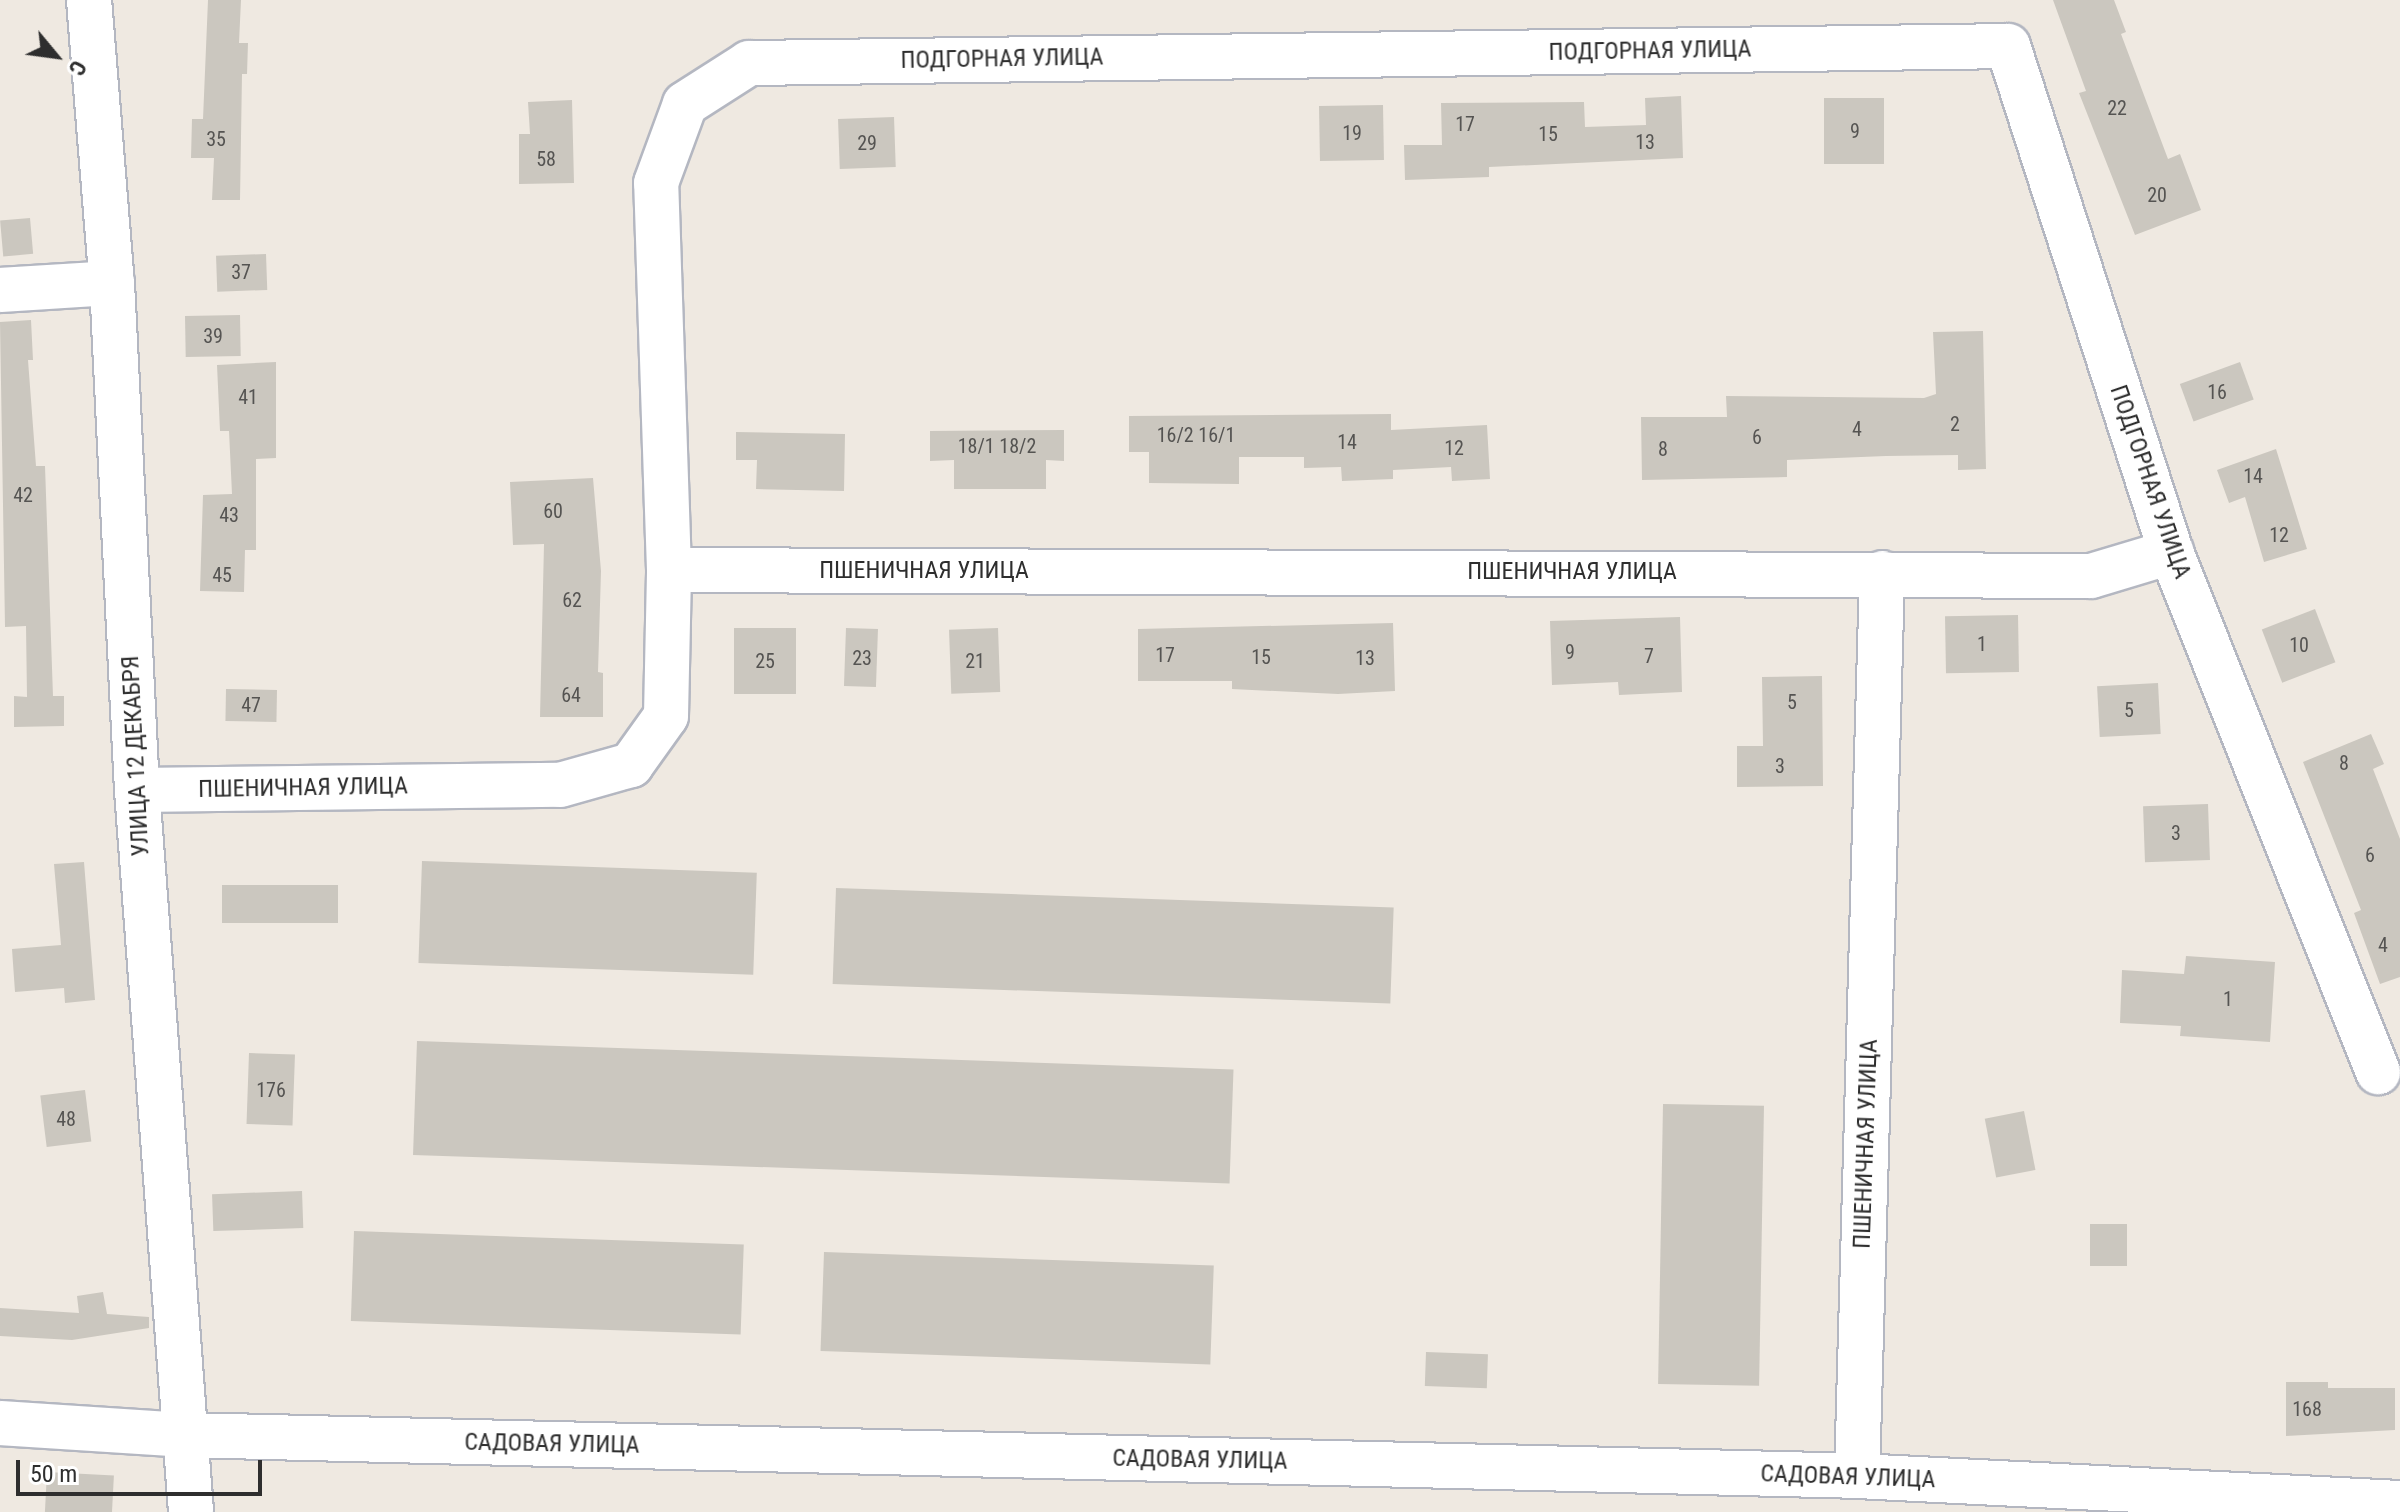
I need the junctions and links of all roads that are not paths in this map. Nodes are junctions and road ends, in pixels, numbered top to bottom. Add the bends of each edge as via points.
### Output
1 (89, 0) edge
2 (112, 283) junction
3 (0, 290) edge
4 (2171, 552) junction
5 (669, 570) junction
6 (1882, 573) junction
7 (137, 790) junction
8 (2378, 1072) dead end
9 (0, 1423) edge
10 (185, 1435) junction
11 (1857, 1476) junction
12 (2400, 1503) edge
13 (191, 1512) edge

1 - 2 street, УЛИЦА 12 ДЕКАБРЯ
2 - 3 street
2 - 7 street, УЛИЦА 12 ДЕКАБРЯ
4 - 5 street, ПОДГОРНАЯ УЛИЦА via 2008,46 749,63 685,104 656,183
4 - 6 street, ПШЕНИЧНАЯ УЛИЦА via 2091,576
4 - 8 street, ПОДГОРНАЯ УЛИЦА
5 - 6 street, ПШЕНИЧНАЯ УЛИЦА
5 - 7 street, ПШЕНИЧНАЯ УЛИЦА via 666,716 631,765 560,785
6 - 11 street, ПШЕНИЧНАЯ УЛИЦА
7 - 10 street, УЛИЦА 12 ДЕКАБРЯ
9 - 10 street, САДОВАЯ УЛИЦА
10 - 11 street, САДОВАЯ УЛИЦА
10 - 13 street, УЛИЦА 12 ДЕКАБРЯ
11 - 12 street, САДОВАЯ УЛИЦА

